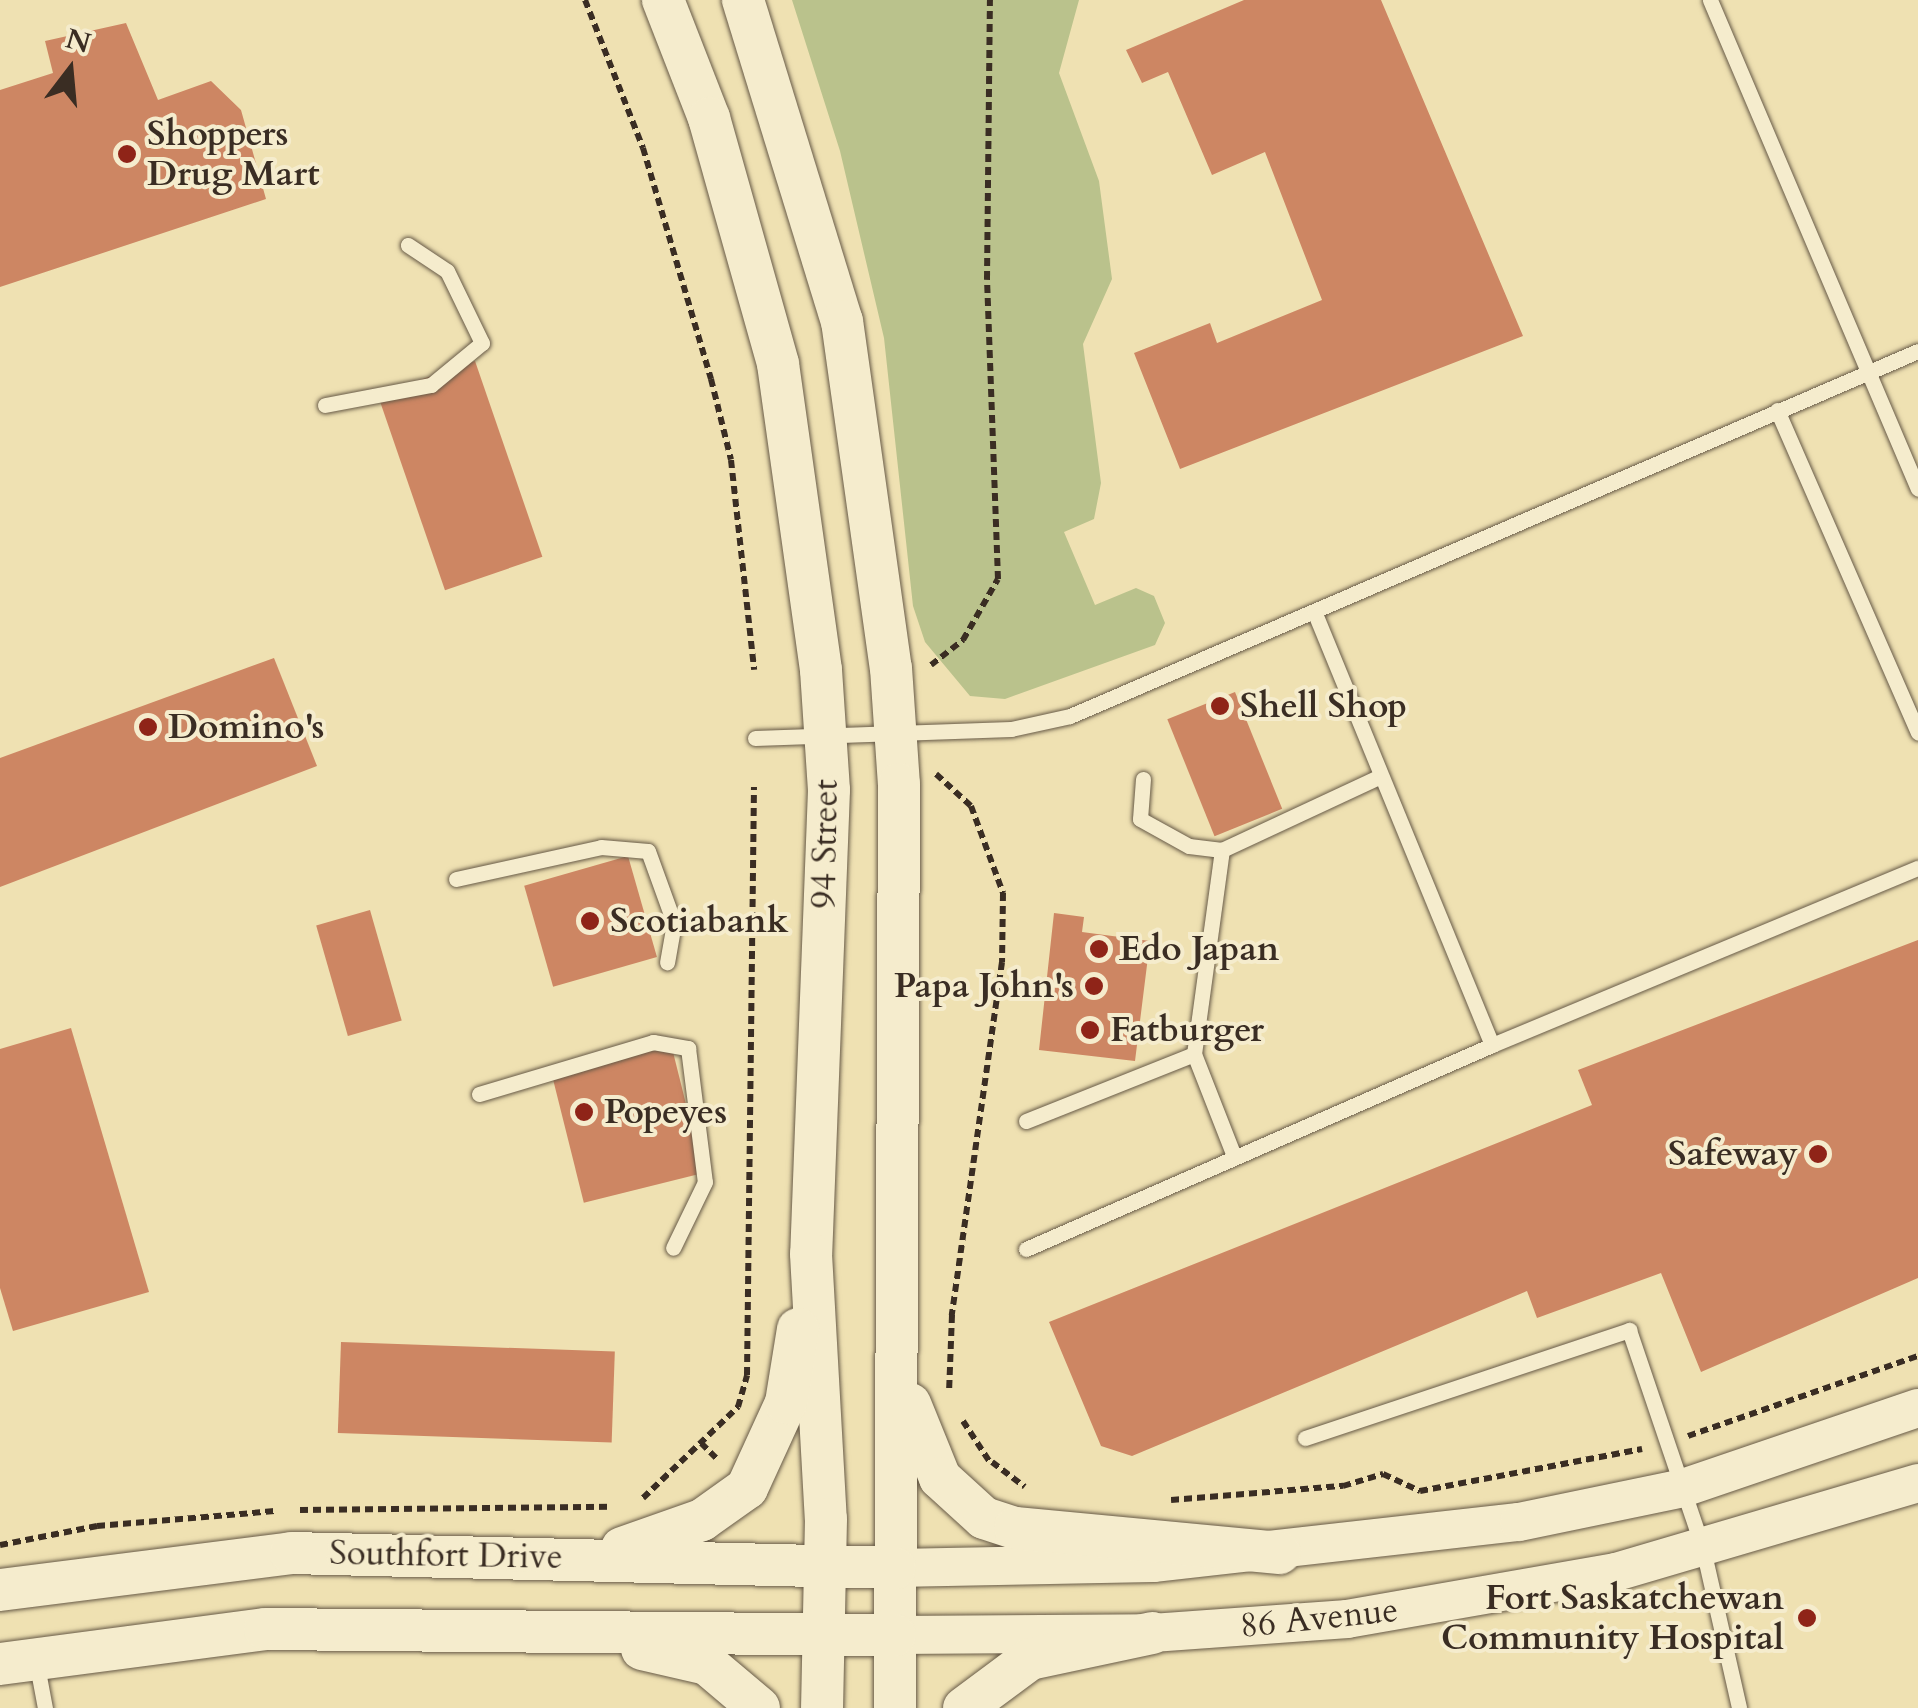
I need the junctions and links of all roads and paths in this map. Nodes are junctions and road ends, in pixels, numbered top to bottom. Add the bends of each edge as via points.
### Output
1 (585, 0) edge
2 (663, 0) edge
3 (744, 0) edge
4 (990, 0) edge
5 (1710, 0) edge
6 (408, 245) dead end
7 (1918, 351) edge
8 (1866, 374) junction
9 (325, 405) dead end
10 (1776, 410) junction
11 (1918, 489) edge
12 (1314, 612) junction
13 (930, 665) dead end
14 (754, 670) dead end
15 (896, 732) junction
16 (1918, 733) edge
17 (824, 735) junction
18 (756, 738) dead end
19 (936, 773) dead end
20 (1381, 776) junction
21 (1143, 778) dead end
22 (754, 787) dead end
23 (1222, 850) junction
24 (1918, 868) edge
25 (456, 879) dead end
26 (667, 962) dead end
27 (1492, 1045) junction
28 (1194, 1054) junction
29 (479, 1094) dead end
30 (1026, 1121) dead end
31 (1234, 1156) junction
32 (673, 1248) dead end
33 (1026, 1249) dead end
34 (811, 1254) junction
35 (898, 1364) junction
36 (1918, 1408) edge
37 (1305, 1438) dead end
38 (992, 1462) junction
39 (982, 1474) dead end
40 (1918, 1482) edge
41 (1683, 1488) junction
42 (1420, 1491) dead end
43 (1038, 1492) dead end
44 (1163, 1500) dead end
45 (0, 1545) edge
46 (1703, 1549) junction
47 (1280, 1553) junction
48 (594, 1557) junction
49 (824, 1566) junction
50 (895, 1568) junction
51 (0, 1590) edge
52 (508, 1628) junction
53 (823, 1633) junction
54 (1152, 1633) junction
55 (895, 1635) junction
56 (18, 1660) edge
57 (45, 1708) edge
58 (759, 1708) edge
59 (822, 1708) edge
60 (895, 1708) edge
61 (964, 1708) edge
62 (1739, 1708) edge

1 - 14 path via 643,148 711,379 731,460
2 - 17 main road, 94 Street via 709,118 778,364
3 - 15 main road, 94 Street via 842,321
4 - 13 path via 987,280 998,578 963,640
5 - 8 lane
6 - 9 lane via 447,271 482,342 431,384
7 - 8 lane
8 - 10 lane
8 - 11 lane
10 - 12 lane
10 - 16 lane
12 - 15 lane via 1038,726
12 - 20 lane
15 - 17 lane
15 - 35 main road, 94 Street
17 - 18 lane
17 - 34 main road, 94 Street
19 - 38 path via 971,806 1003,893 1002,962 952,1315 949,1396
20 - 23 lane
20 - 27 lane
21 - 23 lane via 1140,820 1189,846
22 - 45 path via 748,1358 729,1418 628,1506 228,1514
23 - 28 lane
24 - 27 lane
25 - 26 lane via 601,847 648,851 676,936
27 - 31 lane
28 - 30 lane
28 - 31 lane
29 - 32 lane via 654,1042 688,1048 705,1182
31 - 33 lane
34 - 48 main road via 786,1402 747,1488 702,1520
34 - 49 main road, 94 Street
35 - 47 main road via 926,1456 960,1500 984,1518 1015,1528
35 - 50 main road, 94 Street
36 - 41 street, 86 Avenue
37 - 41 lane via 1629,1330
38 - 39 path
38 - 43 path
40 - 46 street, 86 Avenue
41 - 46 lane
41 - 47 street, 86 Avenue via 1518,1522
42 - 44 path via 1382,1474 1344,1486
46 - 54 street, 86 Avenue via 1520,1592 1347,1619
46 - 62 lane
47 - 50 street, 86 Avenue
48 - 49 main road, Southfort Drive
48 - 51 main road, Southfort Drive via 291,1553
49 - 50 main road, Southfort Drive
49 - 53 main road, 94 Street
50 - 55 main road, 94 Street
52 - 53 main road, Southfort Drive
52 - 56 main road, Southfort Drive via 265,1629
52 - 58 main road via 689,1658 734,1682
53 - 55 main road, 86 Avenue
53 - 59 main road, 94 Street
54 - 55 street, 86 Avenue
54 - 61 main road via 1030,1659
55 - 60 main road, 94 Street
56 - 57 lane

